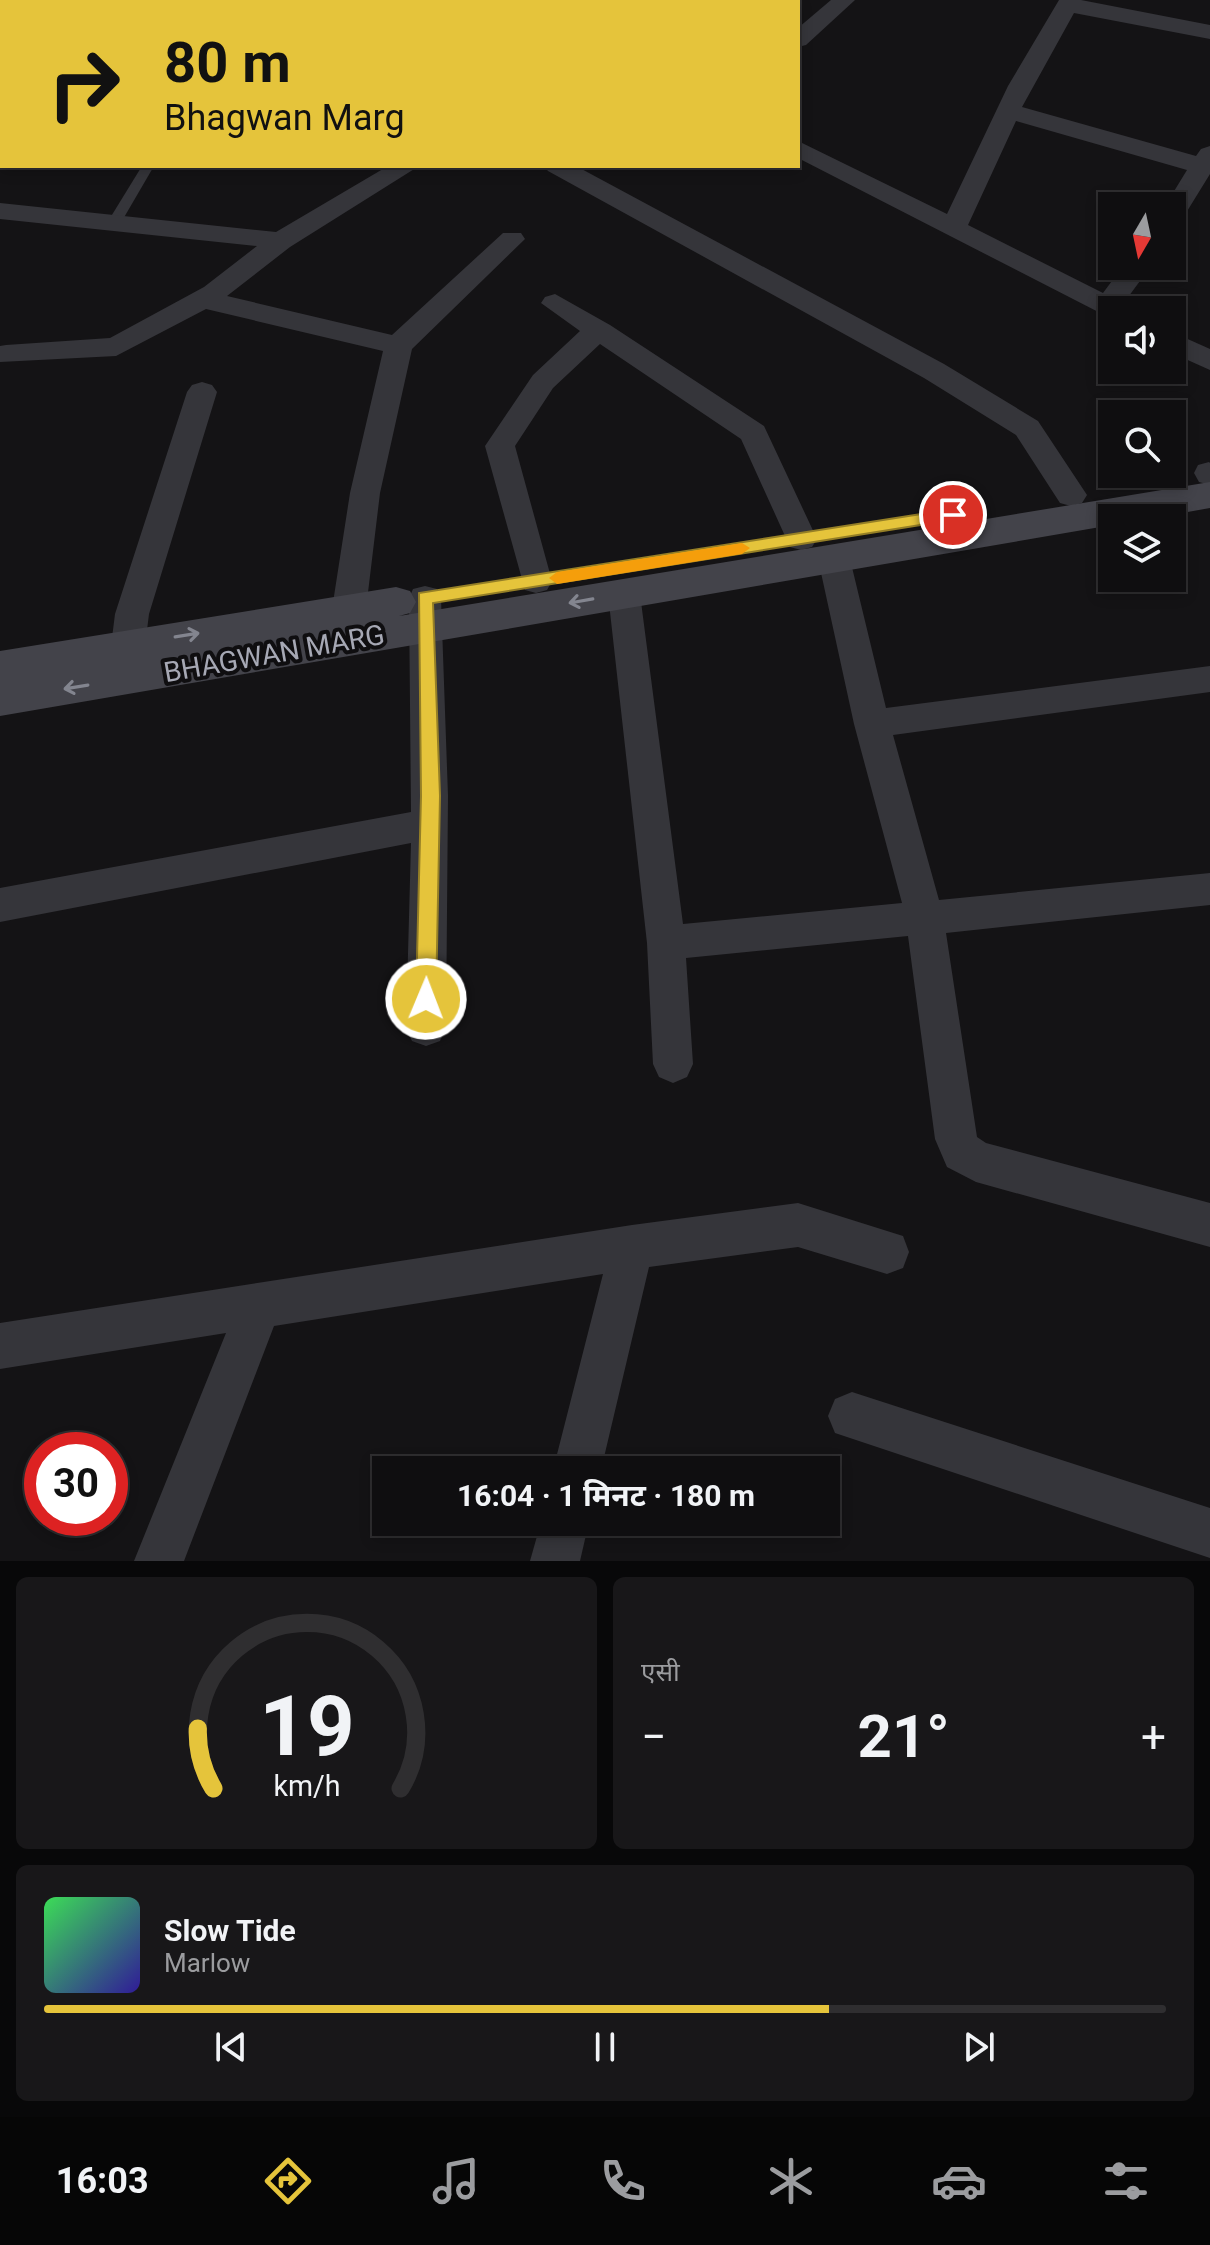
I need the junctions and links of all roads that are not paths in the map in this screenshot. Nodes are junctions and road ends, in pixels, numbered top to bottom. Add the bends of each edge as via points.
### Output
1 (844, 0) edge
2 (1069, 2) edge
3 (1210, 32) edge
4 (800, 38) edge
5 (1008, 111) junction
6 (800, 149) edge
7 (1206, 160) edge
8 (147, 168) edge
9 (403, 168) edge
10 (561, 168) edge
11 (1186, 192) edge
12 (0, 211) edge
13 (114, 223) junction
14 (954, 227) junction
15 (512, 239) dead end
16 (281, 241) junction
17 (202, 299) junction
18 (1098, 302) edge
19 (555, 303) dead end
20 (600, 331) junction
21 (398, 346) junction
22 (1186, 348) edge
23 (2, 357) edge
24 (1210, 361) edge
25 (202, 392) dead end
26 (1210, 478) edge
27 (1071, 495) junction
28 (817, 549) junction
29 (536, 581) junction
30 (624, 594) junction
31 (349, 609) junction
32 (425, 613) junction
33 (126, 662) junction
34 (0, 667) edge
35 (1210, 679) edge
36 (0, 699) edge
37 (872, 724) junction
38 (430, 824) junction
39 (1210, 889) edge
40 (2, 915) edge
41 (925, 918) junction
42 (666, 943) junction
43 (426, 1028) dead end
44 (673, 1064) dead end
45 (1210, 1225) edge
46 (632, 1247) junction
47 (887, 1252) dead end
48 (259, 1307) junction
49 (0, 1346) edge
50 (852, 1416) dead end
51 (580, 1456) edge
52 (1210, 1533) edge
53 (561, 1536) edge
54 (159, 1561) edge
55 (555, 1561) edge

1 - 4 street
2 - 3 street
2 - 5 street
5 - 7 street
5 - 14 street
6 - 14 street
7 - 11 street
8 - 13 lane
9 - 16 street
10 - 27 street via 934,371 1027,428
12 - 13 street
13 - 16 street
14 - 18 street
15 - 21 street
16 - 17 street
17 - 21 street
17 - 23 street via 116,347
19 - 20 street
20 - 28 street via 753,433
20 - 29 street via 556,363 500,446
21 - 31 street via 365,493
22 - 24 street
25 - 33 street via 132,614
26 - 27 street, BHAGWAN MARG
26 - 28 street, BHAGWAN MARG
27 - 28 street, BHAGWAN MARG
28 - 29 street, BHAGWAN MARG
28 - 30 street, BHAGWAN MARG
28 - 37 street
29 - 32 street, BHAGWAN MARG
30 -> 32 street, BHAGWAN MARG
30 - 42 street
31 - 32 street, BHAGWAN MARG
33 -> 31 street, BHAGWAN MARG
32 - 33 street, BHAGWAN MARG
32 - 38 street
33 - 34 street, BHAGWAN MARG
33 -> 36 street, BHAGWAN MARG
35 - 37 street
37 - 41 street
38 - 40 street
38 - 43 street
39 - 41 street
41 - 42 street
41 - 45 street via 962,1152 976,1161
42 - 44 street
46 - 47 street via 798,1225
46 - 48 street
46 - 51 street
48 - 49 street
48 - 54 street
50 - 52 street
53 - 55 street

